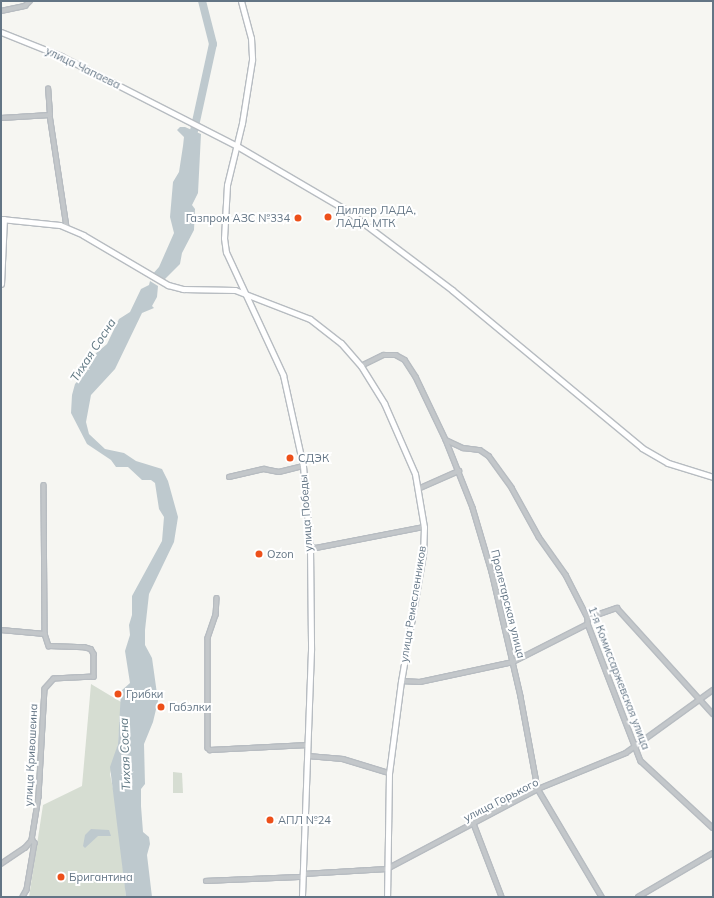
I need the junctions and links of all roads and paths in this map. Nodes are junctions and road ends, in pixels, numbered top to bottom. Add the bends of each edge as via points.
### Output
1 (30, 1) edge
2 (241, 1) edge
3 (1, 11) edge
4 (1, 32) edge
5 (48, 90) dead end
6 (50, 115) junction
7 (1, 118) edge
8 (237, 146) junction
9 (3, 219) edge
10 (67, 227) junction
11 (1, 284) edge
12 (246, 294) junction
13 (361, 366) junction
14 (446, 440) junction
15 (303, 466) junction
16 (459, 471) junction
17 (229, 477) dead end
18 (713, 477) edge
19 (44, 484) dead end
20 (418, 489) junction
21 (424, 527) junction
22 (310, 547) junction
23 (217, 598) dead end
24 (588, 618) junction
25 (588, 624) junction
26 (1, 630) edge
27 (45, 634) junction
28 (513, 662) junction
29 (401, 681) junction
30 (713, 690) edge
31 (698, 701) junction
32 (713, 714) edge
33 (308, 745) junction
34 (636, 748) junction
35 (308, 756) junction
36 (389, 773) junction
37 (538, 789) junction
38 (474, 824) junction
39 (713, 828) edge
40 (32, 840) junction
41 (713, 853) edge
42 (1, 864) edge
43 (387, 869) junction
44 (303, 875) junction
45 (206, 881) dead end
46 (23, 897) edge
47 (302, 897) edge
48 (387, 897) edge
49 (502, 897) edge
50 (602, 897) edge
51 (638, 897) edge

1 - 3 street via 24,6
2 - 8 main road, улица Победы via 251,38 252,60
4 - 8 main road, улица Чапаева via 61,56
5 - 6 street
6 - 7 street
6 - 10 street
8 - 12 main road, улица Победы via 226,185 224,238 226,252
8 - 18 main road, улица Чапаева via 346,210 387,239 642,448 668,463
9 - 10 main road, улица Ремесленников via 38,221
9 - 11 main road
10 - 12 main road, улица Ремесленников via 168,285 183,289 235,290
12 - 13 main road, улица Ремесленников via 310,319 341,343
12 - 15 main road, улица Победы via 283,375
13 - 14 street, Пролетарская улица via 384,355 405,360 416,377
13 - 20 main road, улица Ремесленников via 400,435
14 - 16 street, Пролетарская улица
14 - 24 street, 1-я Комиссаржевская улица via 463,448 480,450 489,456 566,575
15 - 17 street via 278,472 264,469
15 - 22 main road, улица Победы
16 - 20 street
16 - 28 street, Пролетарская улица via 492,572
19 - 27 street
20 - 21 main road, улица Ремесленников
21 - 22 street via 316,548
21 - 29 main road, улица Ремесленников via 422,562
22 - 33 main road, улица Победы
23 - 33 street via 216,615 208,638 206,745 210,750
24 - 25 street, 1-я Комиссаржевская улица
24 - 31 street via 617,608 621,611
25 - 28 street
25 - 34 street, 1-я Комиссаржевская улица
26 - 27 street
27 - 40 street, улица Кривошеина via 49,646 91,649 95,670 94,677 90,679 54,680 45,689 38,796
28 - 29 street via 420,682
28 - 37 street, Пролетарская улица
29 - 36 main road, улица Ремесленников
30 - 31 street, улица Горького
31 - 32 street
31 - 34 street, улица Горького
33 - 35 main road, улица Победы
34 - 37 street, улица Горького via 598,767
34 - 39 street, 1-я Комиссаржевская улица via 641,761
35 - 36 street via 343,759
35 - 44 main road, улица Победы
36 - 43 main road, улица Ремесленников
37 - 38 street, улица Горького
37 - 50 street, Пролетарская улица
38 - 43 street, улица Горького
38 - 49 street
40 - 42 street via 25,848
40 - 46 street via 34,850 27,890
41 - 51 street
43 - 44 street, улица Горького
43 - 48 main road, улица Ремесленников
44 - 45 street, улица Горького
44 - 47 main road, улица Победы

